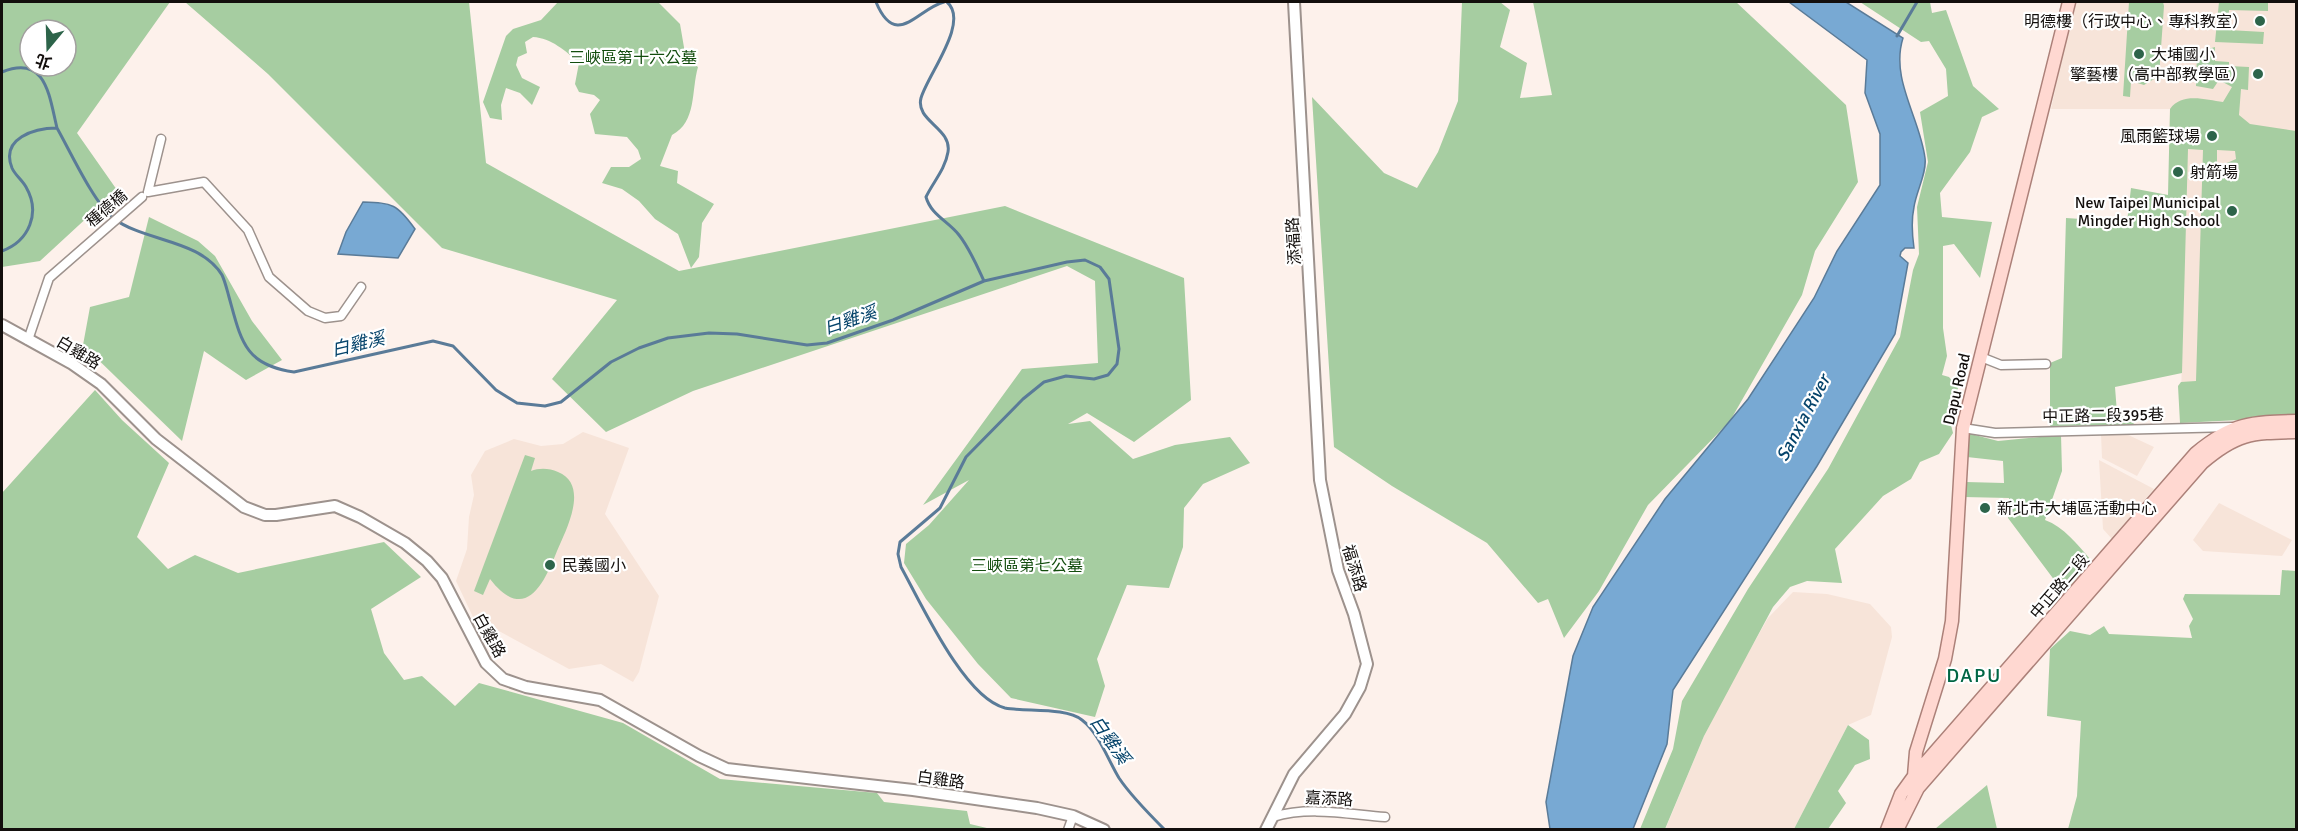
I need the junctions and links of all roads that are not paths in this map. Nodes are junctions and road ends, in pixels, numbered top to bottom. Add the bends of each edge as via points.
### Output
1 (1294, 2) edge
2 (2069, 2) edge
3 (161, 139) dead end
4 (141, 197) dead end
5 (361, 287) dead end
6 (2, 325) edge
7 (28, 340) junction
8 (1981, 357) junction
9 (2046, 364) dead end
10 (2296, 421) edge
11 (1963, 428) junction
12 (2296, 432) edge
13 (2235, 433) junction
14 (1320, 480) joint
15 (1914, 776) junction
16 (1918, 788) junction
17 (1073, 816) junction
18 (1273, 817) junction
19 (1384, 817) dead end
20 (1068, 830) edge
21 (1104, 830) edge
22 (1266, 830) edge
23 (1887, 830) edge
24 (1897, 830) edge

1 - 14 street, 添福路
2 - 8 main road, Dapu Road
3 - 5 street via 148,192 204,182 248,230 269,277 308,311 325,318 341,316
4 - 7 street, 種德橋 via 49,278
6 - 7 street, 白雞路
7 - 17 street, 白雞路 via 102,384 156,439 244,507 276,515 335,506 405,543 441,578 486,663 503,679 600,700 727,769 913,790
8 - 9 street via 2001,365
8 - 11 main road, Dapu Road
10 - 13 main road, 中正路二段 via 2262,422
11 - 13 street, 中正路二段395巷 via 1995,433
11 - 15 main road, Dapu Road via 1952,621 1945,659 1916,752
12 - 13 main road, 中正路二段
13 - 15 main road, 中正路二段 via 2196,453
13 - 16 main road, 中正路二段 via 2202,463
14 - 18 street, 福添路 via 1338,570 1367,664 1345,714 1294,774
15 - 16 main road, Dapu Road
15 - 23 main road, 中正路二段 via 1901,794
16 - 24 main road, 中正路二段
17 - 20 street
17 - 21 street, 白雞路
18 - 19 street, 嘉添路 via 1315,811
18 - 22 street

